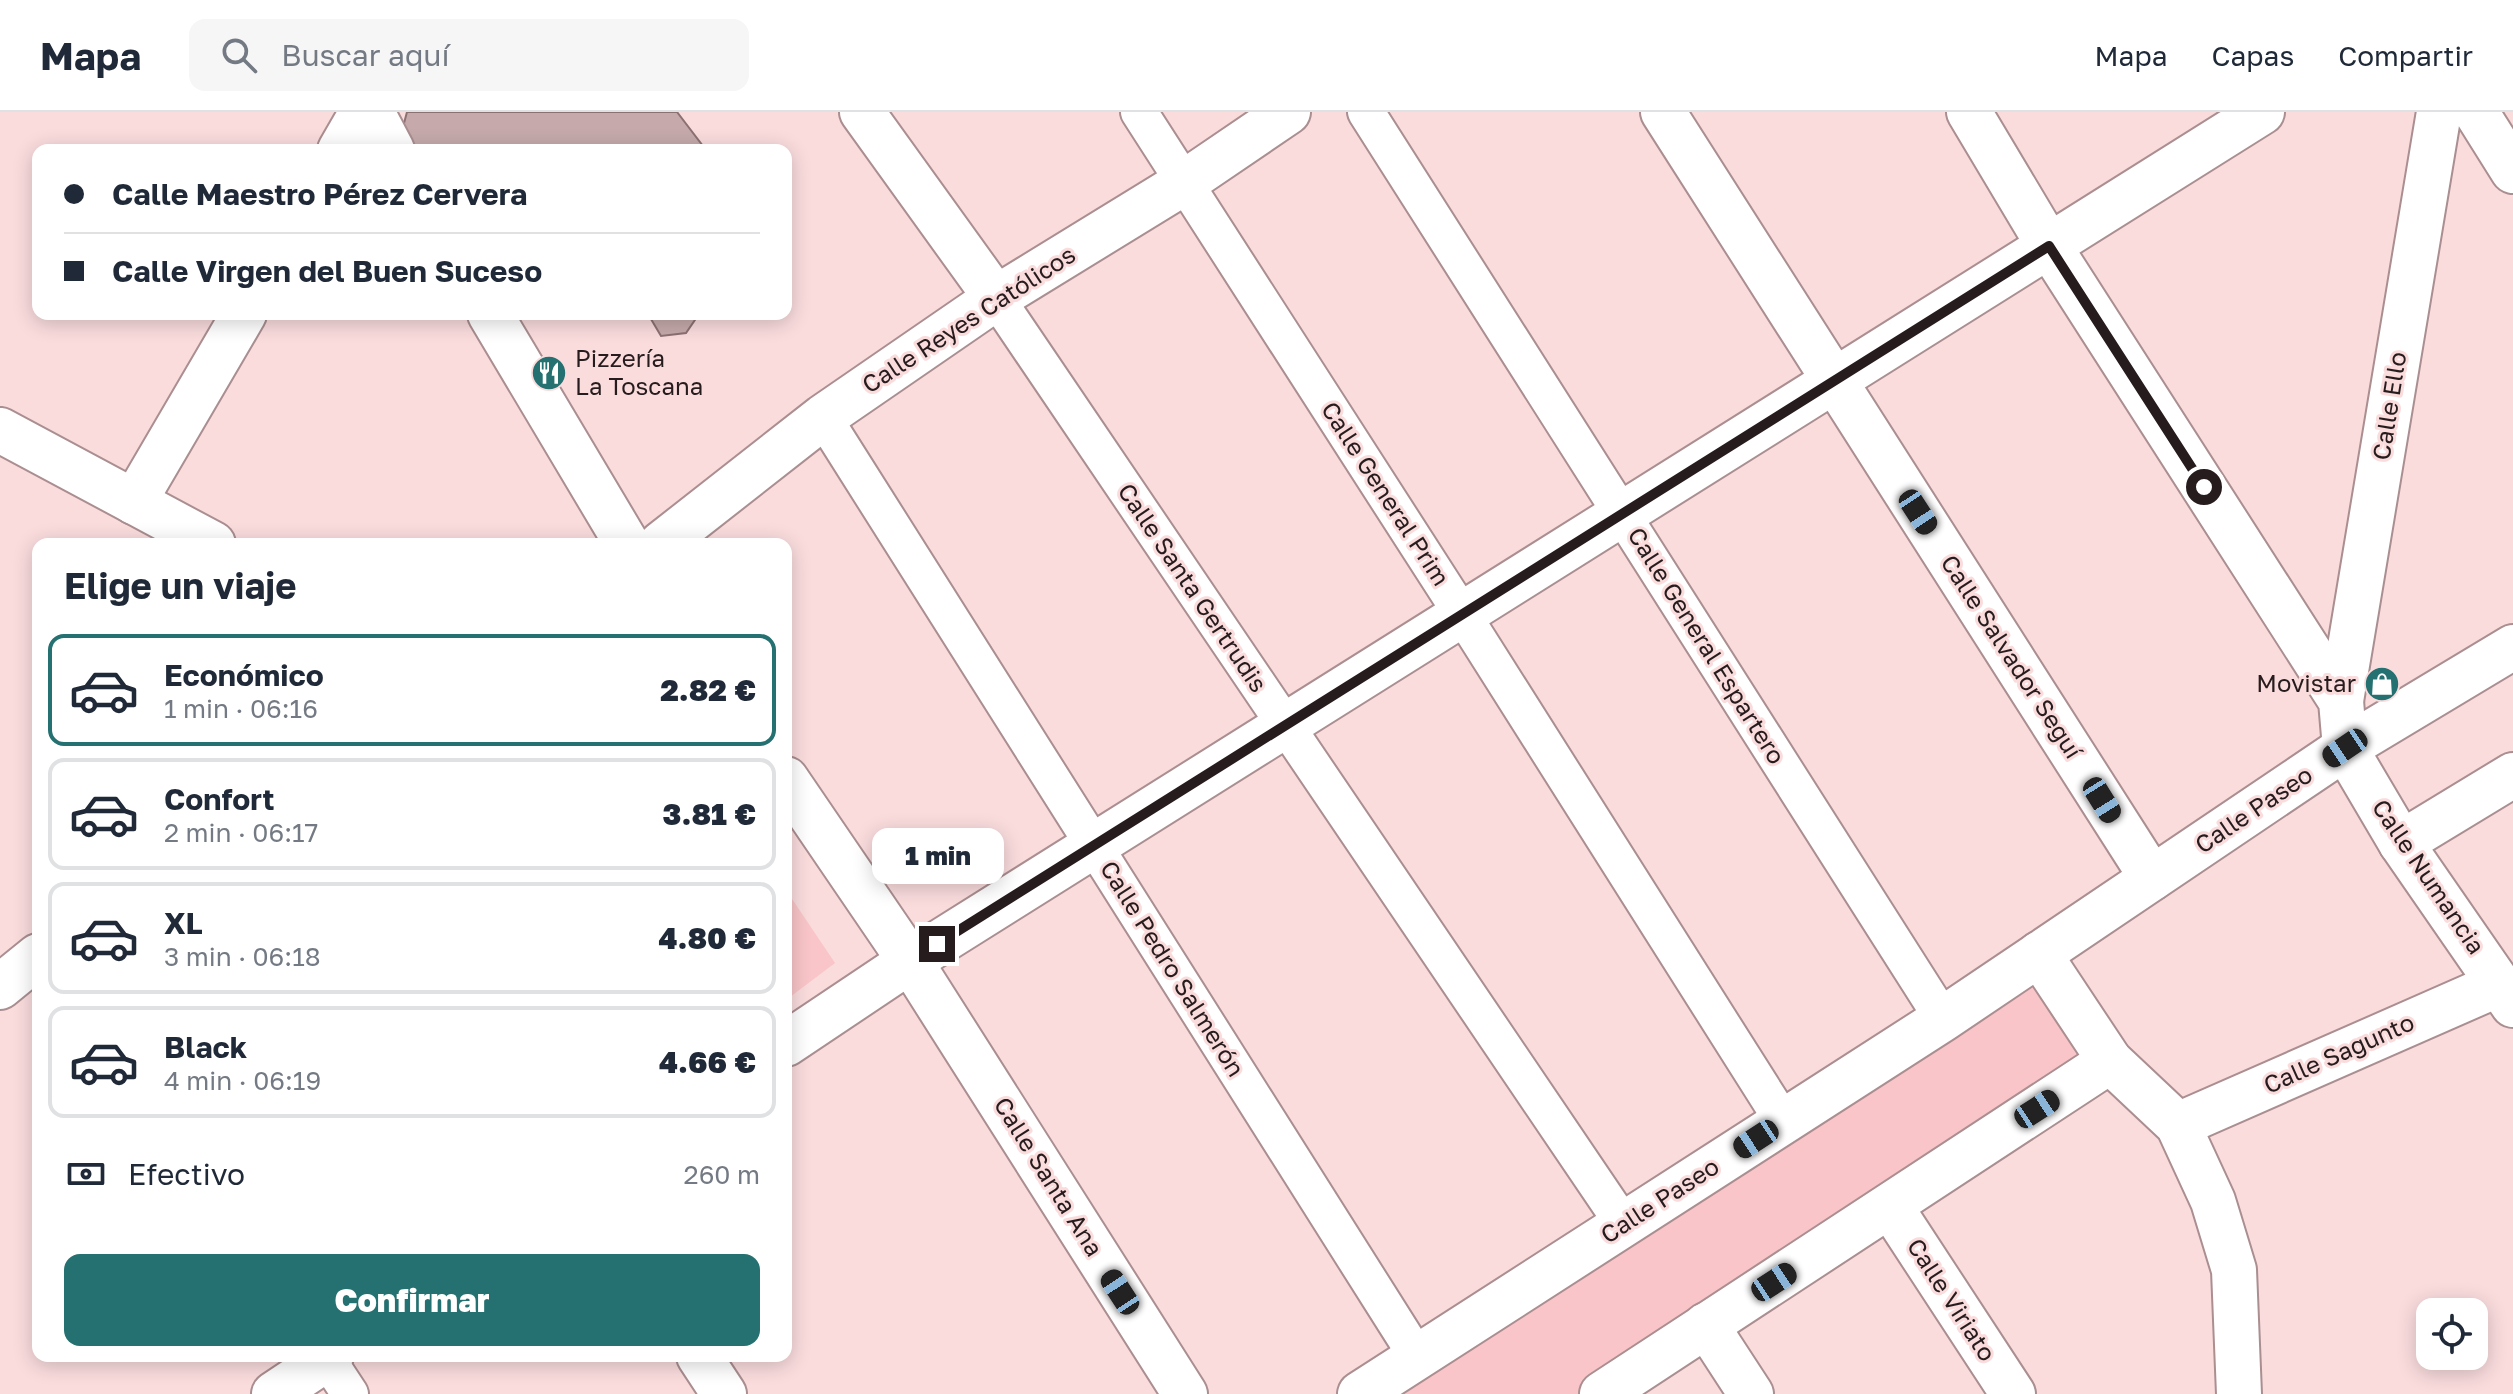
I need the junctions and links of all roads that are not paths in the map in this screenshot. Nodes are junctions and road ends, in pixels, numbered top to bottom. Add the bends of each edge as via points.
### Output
1 (362, 112) edge
2 (372, 112) edge
3 (862, 112) edge
4 (1139, 112) edge
5 (1288, 112) edge
6 (1366, 112) edge
7 (1663, 112) edge
8 (1969, 112) edge
9 (2262, 112) edge
10 (2439, 112) edge
11 (2476, 112) edge
12 (343, 144) edge
13 (389, 144) edge
14 (2513, 171) edge
15 (1185, 182) junction
16 (2049, 246) junction
17 (996, 298) junction
18 (240, 320) edge
19 (494, 320) edge
20 (1834, 381) junction
21 (823, 417) junction
22 (0, 430) edge
23 (134, 502) junction
24 (1622, 514) junction
25 (202, 538) edge
26 (623, 538) edge
27 (669, 538) edge
28 (1462, 614) junction
29 (2513, 647) edge
30 (2341, 701) junction
31 (1285, 726) junction
32 (2345, 748) junction
33 (2513, 775) edge
34 (792, 788) edge
35 (2401, 843) junction
36 (1094, 846) junction
37 (2152, 878) junction
38 (2039, 954) junction
39 (32, 961) edge
40 (910, 961) junction
41 (0, 987) edge
42 (2506, 994) edge
43 (1943, 1019) junction
44 (792, 1040) edge
45 (2110, 1061) junction
46 (1783, 1121) junction
47 (2178, 1125) junction
48 (1890, 1206) junction
49 (1624, 1225) junction
50 (1706, 1325) junction
51 (1418, 1358) junction
52 (703, 1362) edge
53 (333, 1366) edge
54 (274, 1394) edge
55 (724, 1394) edge
56 (1185, 1394) edge
57 (1360, 1394) edge
58 (1602, 1394) edge
59 (1751, 1394) edge
60 (2013, 1394) edge
61 (2239, 1394) edge

1 - 12 street
2 - 13 street
3 - 17 street, Calle Santa Gertrudis
4 - 15 street, Calle General Prim
5 - 15 street, Calle Reyes Católicos
6 - 24 street, Calle General Espartero
7 - 20 street, Calle Salvador Seguí
8 - 16 street
9 - 16 street
10 - 30 street, Calle Ello
11 - 14 street
15 - 17 street, Calle Reyes Católicos
15 - 28 street, Calle General Prim
16 - 20 street
16 - 30 street
17 - 21 street, Calle Reyes Católicos
17 - 31 street, Calle Santa Gertrudis
18 - 23 street
19 - 26 street
20 - 24 street
20 - 37 street, Calle Salvador Seguí
21 - 27 street, Calle Reyes Católicos
21 - 36 street, Calle Pedro Salmerón
22 - 23 street
23 - 25 street
24 - 28 street
24 - 43 street, Calle General Espartero
28 - 31 street
28 - 46 street, Calle General Prim
29 - 32 street, Calle Paseo
30 - 32 street
31 - 36 street
31 - 49 street, Calle Santa Gertrudis
32 - 35 street, Calle Numancia
32 - 37 street, Calle Paseo
33 - 35 street
34 - 40 street, Calle Santa Ana
35 - 42 street, Calle Numancia
36 - 40 street
36 - 51 street, Calle Pedro Salmerón
37 - 38 street, Calle Paseo
38 - 43 street, Calle Paseo
38 - 45 street
39 - 41 street
40 - 44 street
40 - 56 street, Calle Santa Ana
42 - 47 street, Calle Sagunto
43 - 46 street, Calle Paseo
45 - 47 street
45 - 48 street
46 - 49 street, Calle Paseo
47 - 61 street via 2213,1201 2234,1270
48 - 50 street
48 - 60 street, Calle Viriato
49 - 51 street, Calle Paseo
50 - 58 street
50 - 59 street
51 - 57 street, Calle Paseo
52 - 55 street
53 - 54 street

